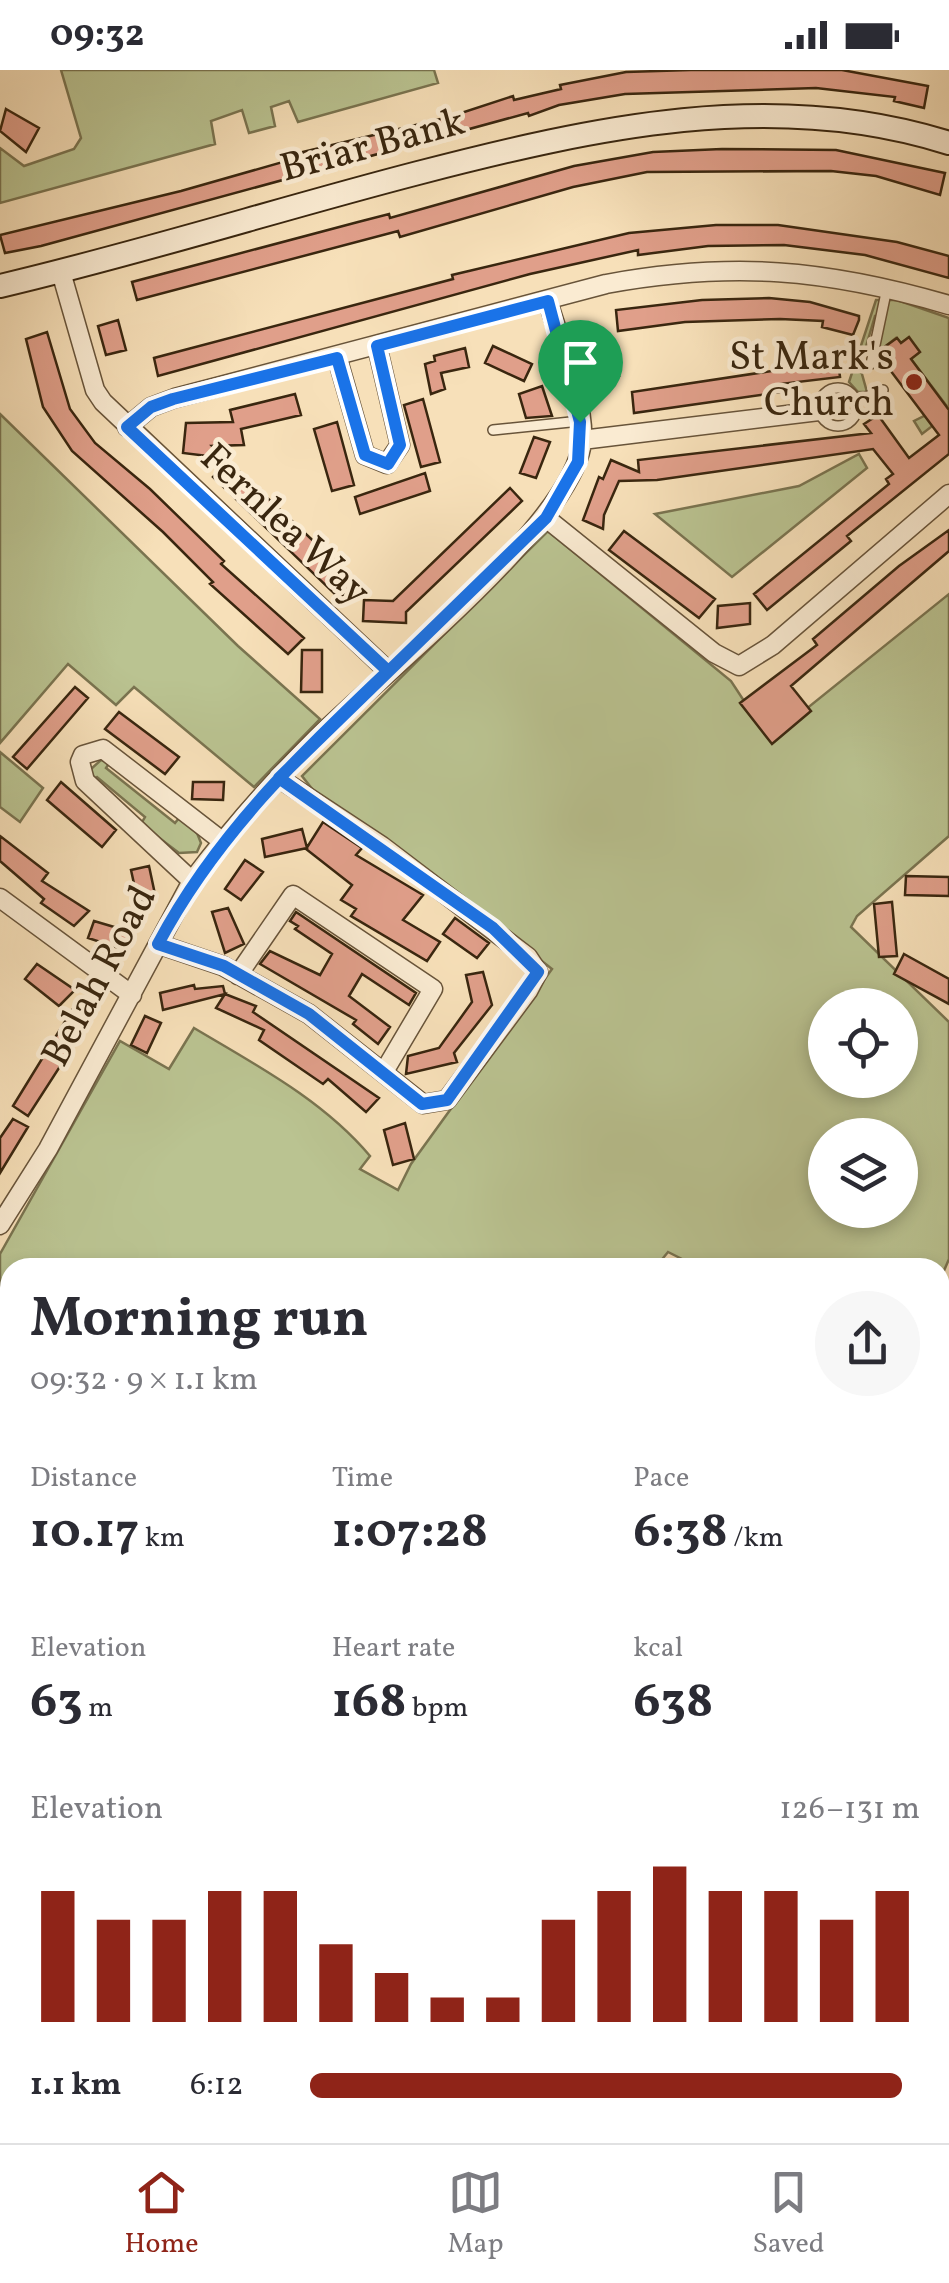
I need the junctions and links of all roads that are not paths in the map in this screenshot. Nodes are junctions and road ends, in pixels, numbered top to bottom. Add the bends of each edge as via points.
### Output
1 (949, 142) edge
2 (61, 272) junction
3 (0, 286) edge
4 (886, 288) junction
5 (548, 301) junction
6 (949, 305) edge
7 (377, 346) junction
8 (337, 358) junction
9 (870, 364) dead end
10 (883, 390) dead end
11 (856, 401) junction
12 (819, 411) junction
13 (127, 427) junction
14 (493, 430) dead end
15 (581, 430) junction
16 (949, 494) edge
17 (546, 518) junction
18 (388, 671) junction
19 (279, 778) junction
20 (222, 841) junction
21 (192, 881) junction
22 (3, 907) edge
23 (158, 944) junction
24 (238, 974) junction
25 (132, 995) junction
26 (385, 1070) junction
27 (0, 1225) edge

1 - 2 street, Briar Bank via 831,118 652,121 492,154
2 - 3 street, Briar Bank
2 - 13 street, Fernlea Way via 95,390
4 - 5 street via 768,269 713,269 606,284
4 - 6 street
4 - 9 lane
5 - 7 street
5 - 15 street
7 - 8 street
7 - 8 street via 400,445 388,464 365,455
8 - 13 street via 173,399
10 - 11 lane
11 - 12 lane via 834,388 820,399
11 - 12 lane via 855,416 845,425 832,426
12 - 15 street
13 - 18 street, Fernlea Way
14 - 15 lane
15 - 17 street, Belah Road via 571,480
16 - 17 street via 774,645 739,666
17 - 18 street, Belah Road
18 - 19 street, Belah Road
19 - 20 street, Belah Road
19 - 26 street via 493,928 538,972 447,1100 422,1104
20 - 21 street, Belah Road
20 - 21 street via 103,748 83,756 84,781
21 - 23 street, Belah Road
22 - 25 street
23 - 24 street
23 - 25 street, Belah Road
24 - 26 street via 309,1014
24 - 26 street via 293,896 433,989
25 - 27 street, Belah Road

